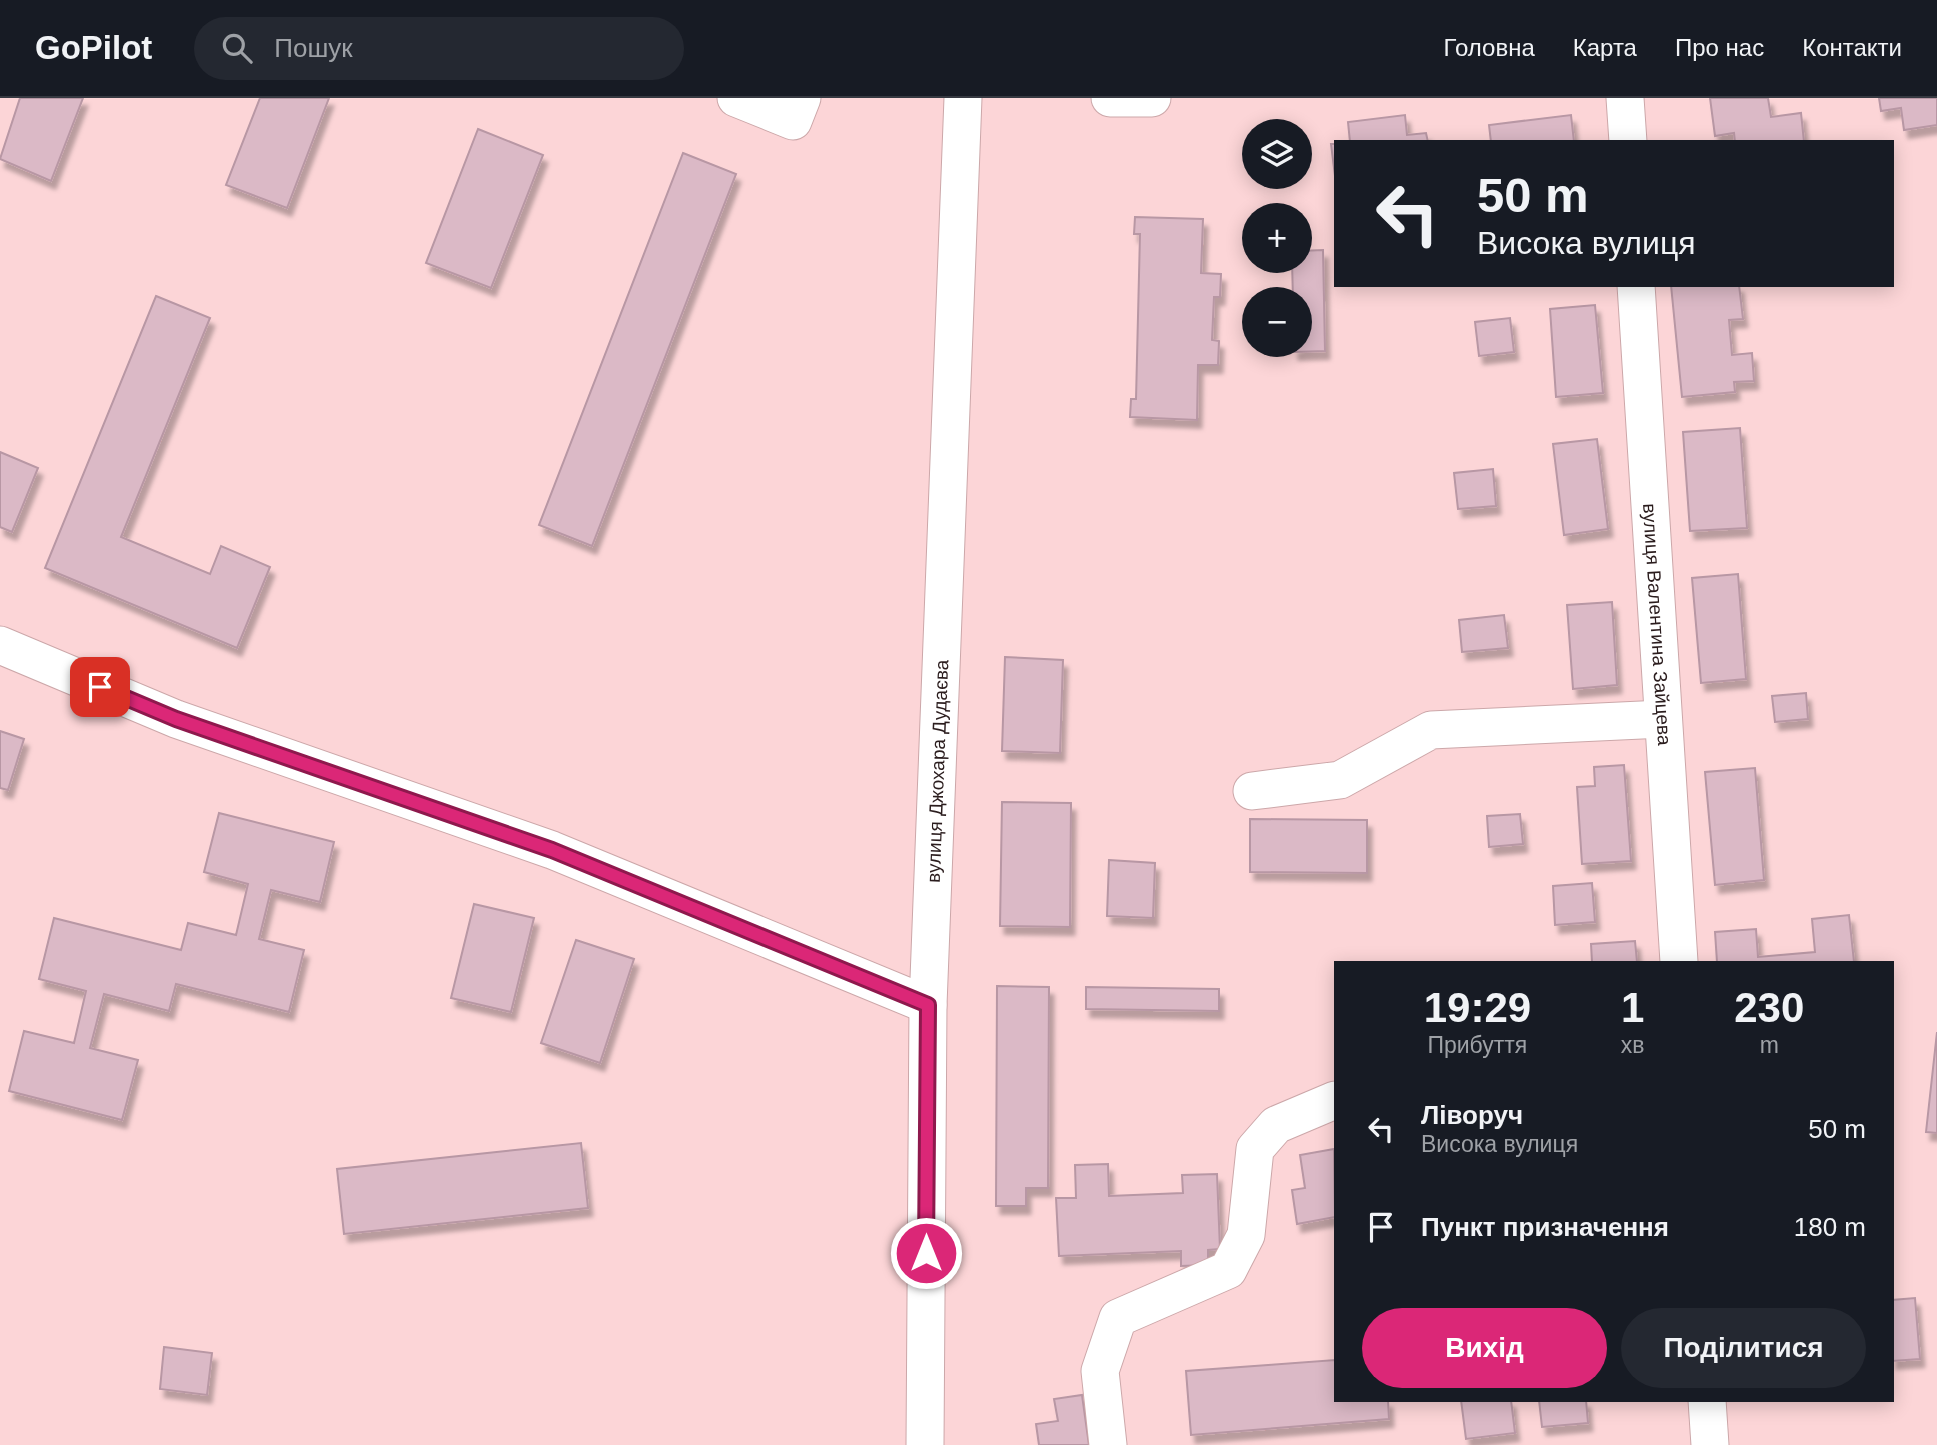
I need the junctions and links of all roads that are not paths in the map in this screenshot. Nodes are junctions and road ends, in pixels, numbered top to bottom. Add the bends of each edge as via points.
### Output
1 (736, 98) edge
2 (802, 98) edge
3 (963, 98) edge
4 (1110, 98) edge
5 (1152, 98) edge
6 (1625, 98) edge
7 (1628, 140) edge
8 (1636, 287) edge
9 (0, 645) edge
10 (1663, 719) junction
11 (1252, 791) dead end
12 (1679, 961) edge
13 (928, 1005) junction
14 (1334, 1100) edge
15 (1707, 1402) edge
16 (925, 1445) edge
17 (1108, 1445) edge
18 (1710, 1445) edge

1 - 2 street via 793,121
3 - 13 street, вулиця Джохара Дудаєва
4 - 5 street
6 - 7 street
8 - 10 street, вулиця Валентина Зайцева
9 - 13 street via 176,719 552,850
10 - 11 street via 1431,730 1340,780
10 - 12 street, вулиця Валентина Зайцева
13 - 16 street, вулиця Джохара Дудаєва
14 - 17 street via 1276,1125 1255,1149 1246,1235 1228,1270 1118,1318 1100,1371
15 - 18 street

